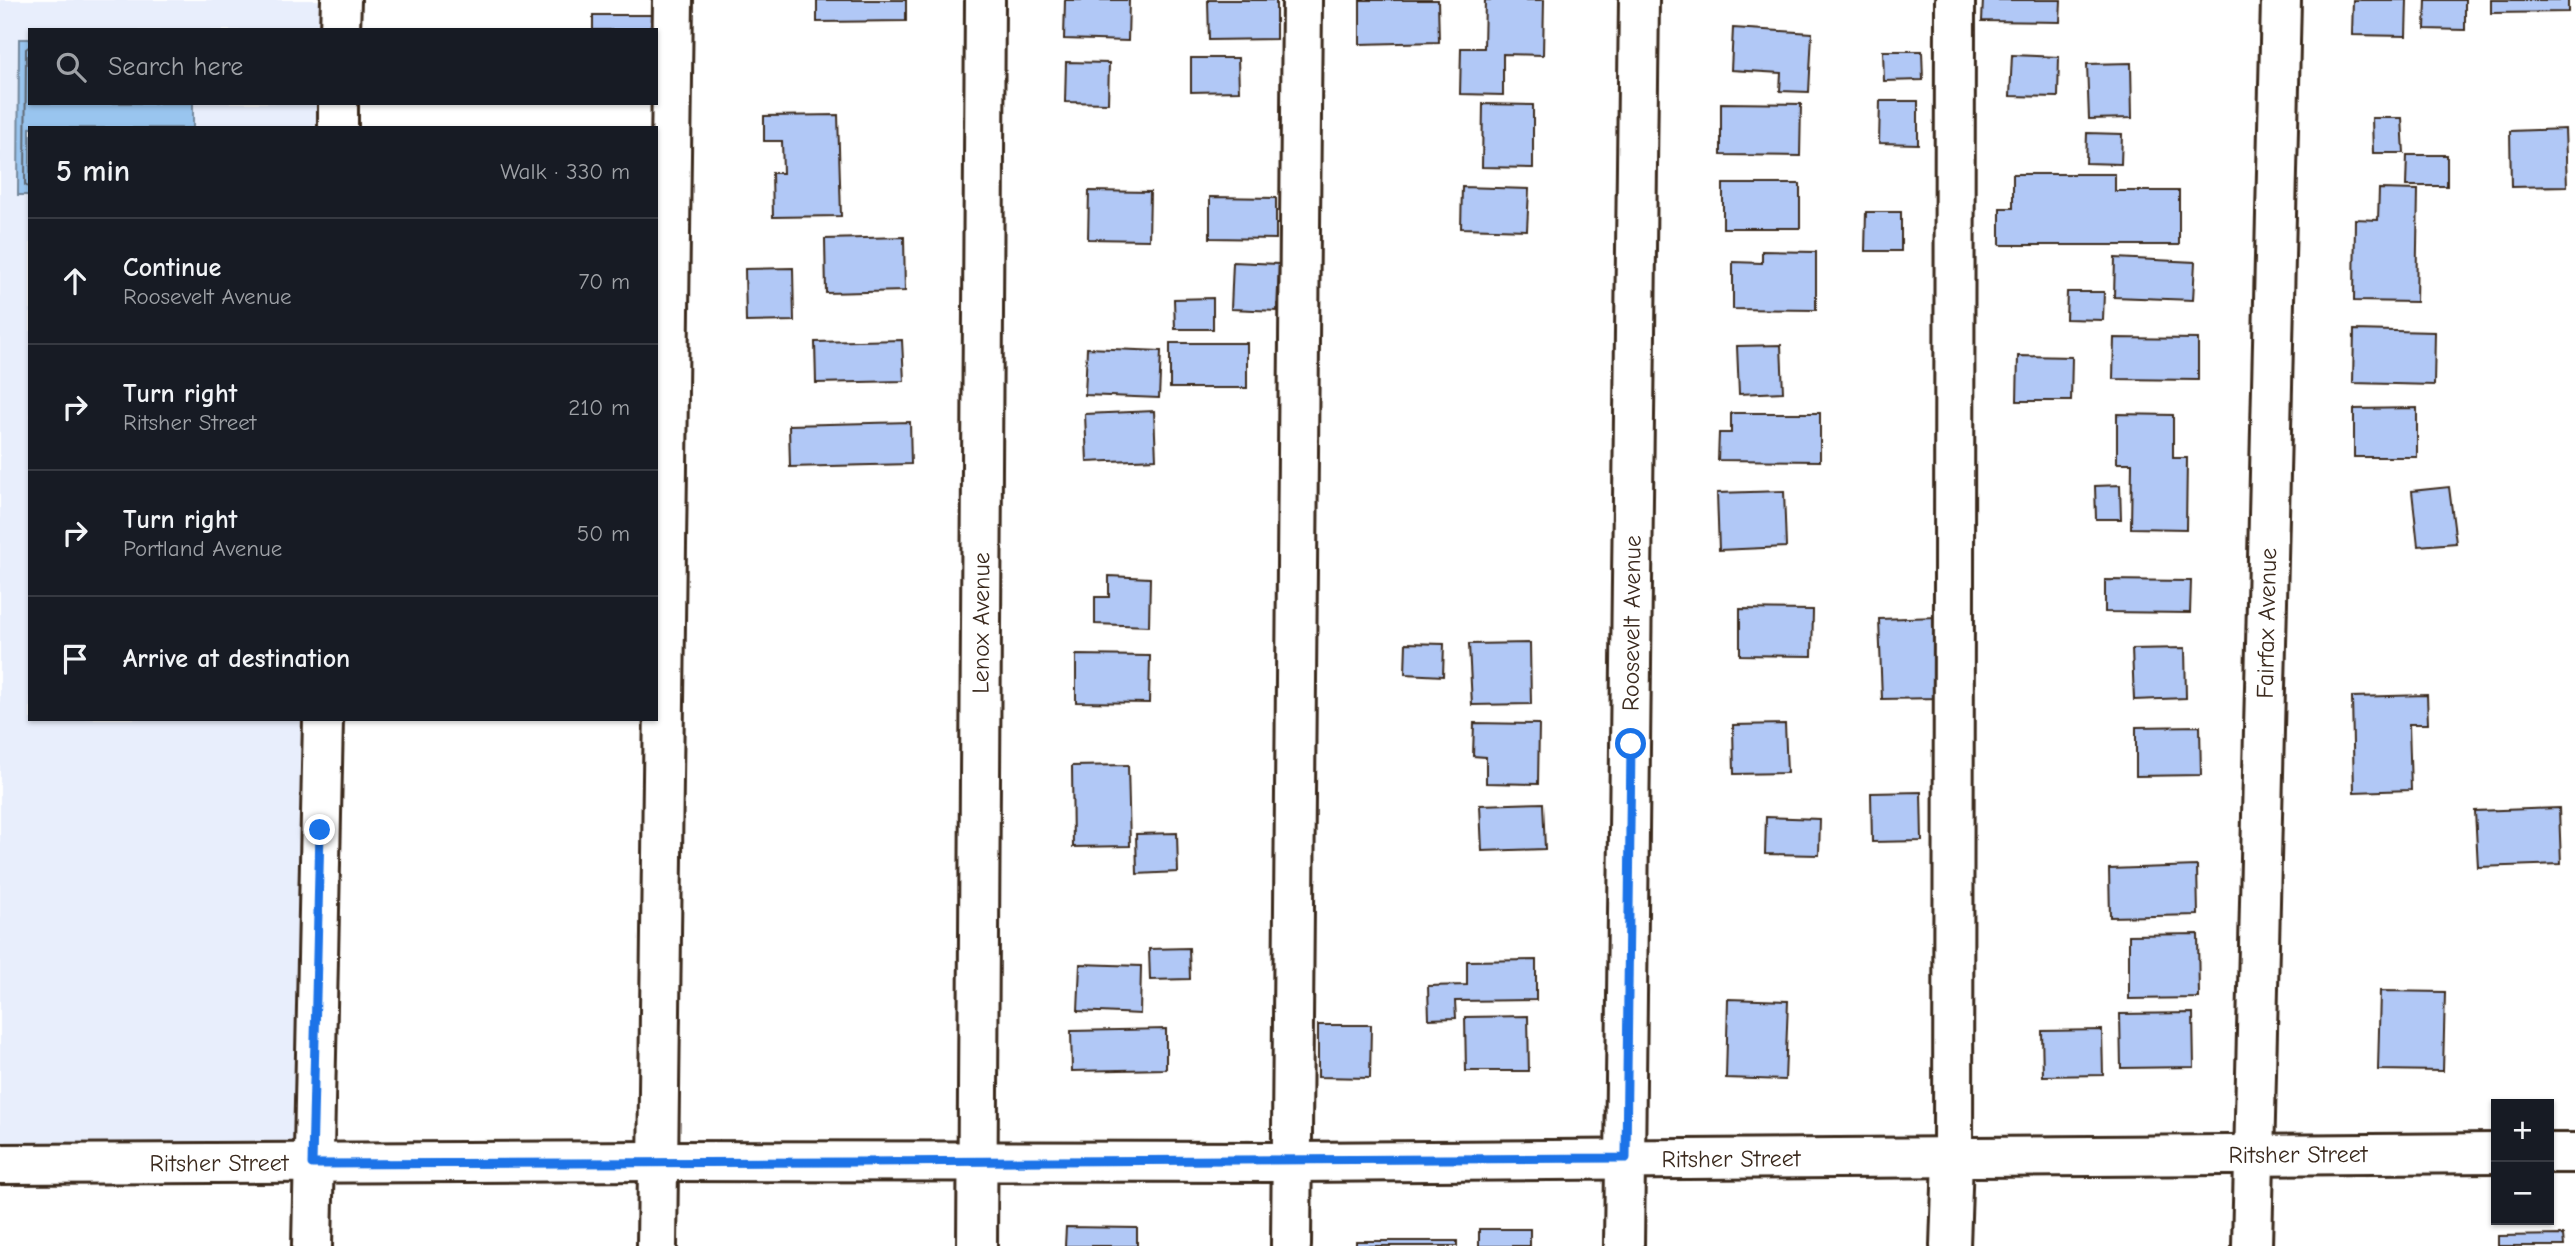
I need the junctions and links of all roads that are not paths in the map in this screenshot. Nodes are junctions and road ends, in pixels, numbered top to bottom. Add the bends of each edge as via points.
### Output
1 (341, 0) edge
2 (673, 0) edge
3 (985, 0) edge
4 (1302, 0) edge
5 (1639, 0) edge
6 (1955, 0) edge
7 (2281, 0) edge
8 (340, 28) edge
9 (338, 105) edge
10 (338, 126) edge
11 (323, 721) edge
12 (2491, 1153) edge
13 (2554, 1153) edge
14 (2575, 1153) edge
15 (2254, 1154) junction
16 (1626, 1158) junction
17 (1953, 1158) junction
18 (658, 1161) junction
19 (1293, 1162) junction
20 (978, 1163) junction
21 (0, 1164) edge
22 (312, 1164) junction
23 (312, 1246) edge
24 (657, 1246) edge
25 (976, 1246) edge
26 (1291, 1246) edge
27 (1624, 1246) edge
28 (1951, 1246) edge
29 (2252, 1246) edge

1 - 8 street
2 - 18 street
3 - 20 street, Lenox Avenue
4 - 19 street
5 - 16 street, Roosevelt Avenue
6 - 17 street
7 - 15 street, Fairfax Avenue
9 - 10 street
11 - 22 street
12 - 15 street, Ritsher Street
13 - 14 street
15 - 17 street, Ritsher Street
15 - 29 street, Fairfax Avenue
16 - 17 street, Ritsher Street
16 - 19 street, Ritsher Street
16 - 27 street, Roosevelt Avenue
17 - 28 street
18 - 20 street, Ritsher Street
18 - 22 street, Ritsher Street
18 - 24 street
19 - 20 street, Ritsher Street
19 - 26 street
20 - 25 street, Lenox Avenue
21 - 22 street, Ritsher Street
22 - 23 street

